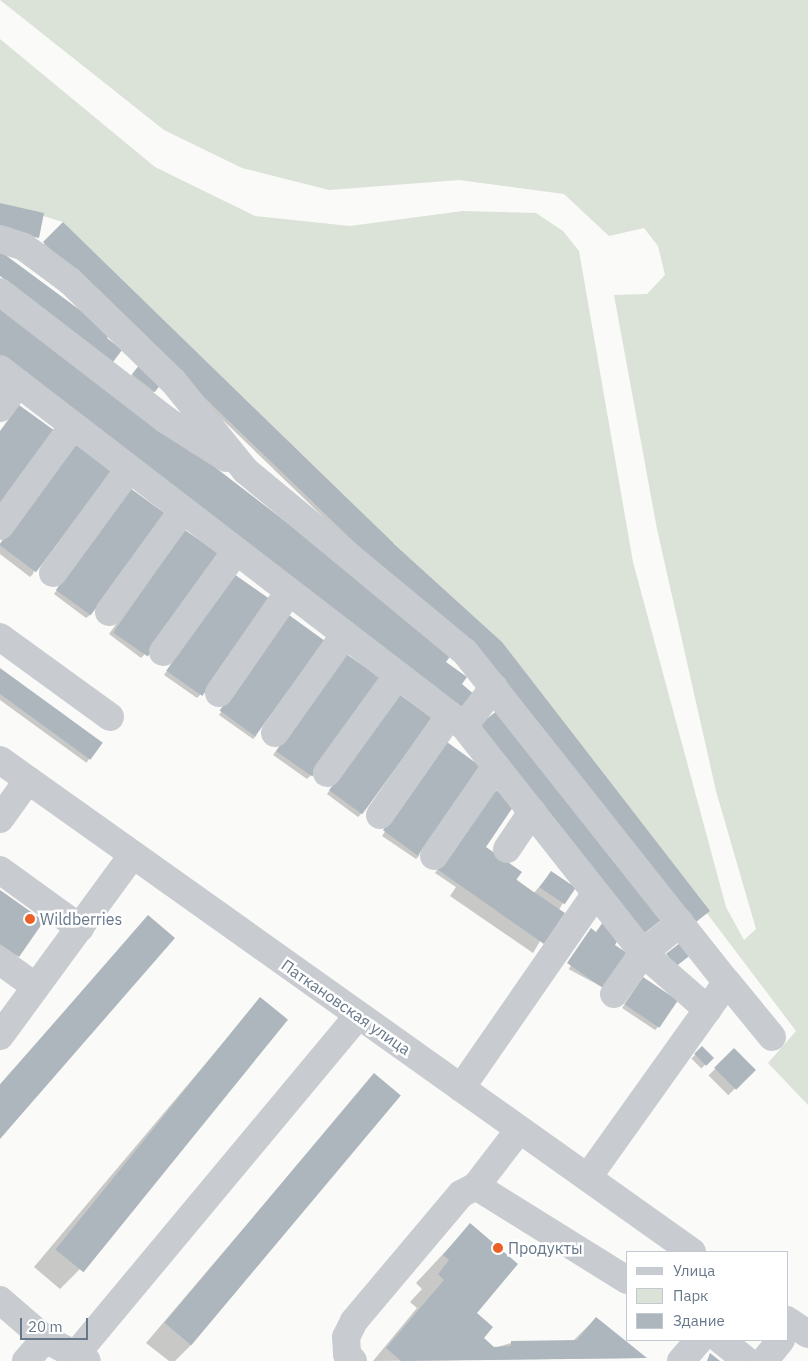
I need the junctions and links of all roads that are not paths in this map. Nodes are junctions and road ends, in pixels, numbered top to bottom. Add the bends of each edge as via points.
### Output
1 (0, 239) edge
2 (0, 292) edge
3 (138, 347) junction
4 (9, 376) edge
5 (115, 380) junction
6 (0, 408) edge
7 (74, 426) junction
8 (129, 469) junction
9 (246, 471) junction
10 (183, 510) junction
11 (0, 526) edge
12 (236, 551) junction
13 (53, 573) dead end
14 (289, 592) junction
15 (109, 612) dead end
16 (344, 634) junction
17 (0, 637) edge
18 (163, 652) dead end
19 (398, 675) junction
20 (494, 687) junction
21 (219, 693) dead end
22 (110, 717) dead end
23 (457, 720) junction
24 (275, 733) dead end
25 (0, 760) edge
26 (496, 766) junction
27 (327, 773) dead end
28 (28, 780) junction
29 (532, 812) junction
30 (380, 815) dead end
31 (0, 819) edge
32 (507, 849) dead end
33 (133, 854) junction
34 (434, 856) dead end
35 (0, 870) edge
36 (596, 893) junction
37 (680, 923) junction
38 (80, 928) junction
39 (643, 953) junction
40 (0, 961) edge
41 (728, 982) junction
42 (36, 987) junction
43 (614, 994) dead end
44 (708, 1010) junction
45 (358, 1016) junction
46 (0, 1036) edge
47 (772, 1037) dead end
48 (461, 1088) junction
49 (519, 1130) junction
50 (588, 1178) junction
51 (476, 1186) junction
52 (691, 1251) edge
53 (626, 1279) edge
54 (0, 1300) edge
55 (45, 1339) junction
56 (698, 1341) edge
57 (721, 1341) edge
58 (781, 1341) edge
59 (82, 1357) edge
60 (26, 1361) edge
61 (353, 1361) edge
62 (681, 1361) edge
63 (747, 1361) edge
64 (764, 1361) edge

1 - 3 street via 24,247 70,281
2 - 5 street
3 - 5 street
3 - 9 street via 173,381
4 - 6 street
4 - 7 street
5 - 9 street
7 - 8 street
7 - 11 street
8 - 10 street
8 - 13 street
9 - 20 street via 431,621
10 - 12 street
10 - 15 street
12 - 14 street
12 - 18 street
14 - 16 street
14 - 21 street
16 - 19 street
16 - 24 street
17 - 22 street
19 - 23 street
19 - 27 street
20 - 23 street
20 - 37 street
23 - 26 street
23 - 30 street
25 - 28 street, Паткановская улица
26 - 29 street
26 - 34 street
28 - 31 street
28 - 33 street, Паткановская улица
29 - 32 street
29 - 36 street
33 - 38 street
33 - 45 street, Паткановская улица
35 - 38 street
36 - 39 street
36 - 48 street
37 - 39 street
37 - 41 street
38 - 42 street
39 - 43 street
39 - 44 street
40 - 42 street
41 - 44 street
41 - 47 street
42 - 46 street
44 - 50 street
45 - 48 street, Паткановская улица
45 - 59 street
48 - 49 street, Паткановская улица
49 - 50 street, Паткановская улица
49 - 51 street
50 - 52 street, Паткановская улица
51 - 53 street
51 - 61 street via 461,1194 354,1321 346,1337 347,1354
54 - 55 street
55 - 59 street
55 - 60 street
56 - 62 street
57 - 63 street
58 - 64 street

